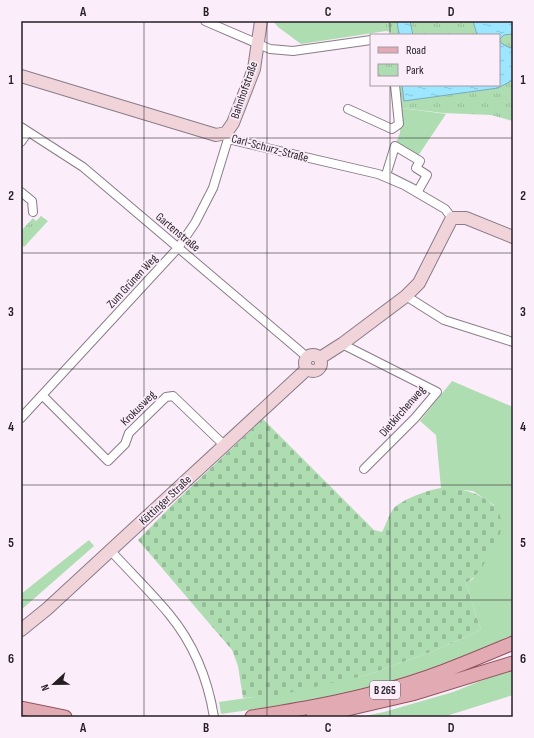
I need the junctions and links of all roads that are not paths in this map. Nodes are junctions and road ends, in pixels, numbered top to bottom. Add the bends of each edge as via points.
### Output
1 (205, 21) edge
2 (261, 21) edge
3 (370, 40) edge
4 (258, 43) junction
5 (21, 76) edge
6 (395, 86) edge
7 (348, 109) dead end
8 (21, 127) edge
9 (28, 132) junction
10 (227, 136) junction
11 (21, 142) edge
12 (420, 162) joint
13 (21, 192) edge
14 (33, 212) dead end
15 (452, 218) junction
16 (513, 237) edge
17 (178, 248) junction
18 (406, 296) junction
19 (513, 342) edge
20 (342, 344) junction
21 (307, 363) junction
22 (42, 396) junction
23 (21, 418) edge
24 (224, 445) junction
25 (364, 469) dead end
26 (111, 551) junction
27 (21, 630) edge
28 (513, 643) edge
29 (513, 657) edge
30 (513, 663) edge
31 (412, 694) junction
32 (21, 708) edge
33 (65, 717) edge
34 (214, 717) edge
35 (252, 717) edge
36 (314, 717) edge

1 - 4 street
2 - 4 street, Bahnhofstraße
3 - 4 street via 293,51 270,49
4 - 10 street, Bahnhofstraße via 254,68
5 - 10 street, Carl-Schurz-Straße via 216,135
6 - 7 street via 399,124 396,128 392,129
8 - 9 street, Gartenstraße
9 - 11 street
9 - 17 street, Gartenstraße via 83,167
10 - 15 street, Carl-Schurz-Straße via 378,174 404,185 444,209
10 - 17 street, Zum Grünen Weg via 213,188 195,223
12 - 12 street via 416,168 426,175 418,191 386,175 395,146
13 - 14 street via 32,202
15 - 16 street via 466,218
15 - 18 street via 432,261 419,283
17 - 21 street, Gartenstraße
17 - 22 street, Zum Grünen Weg
18 - 19 street via 444,320
18 - 20 street
20 - 21 street via 320,358 322,363 317,370 312,372
20 - 25 street, Dietkirchenweg via 437,392
21 - 24 street, Köttinger Straße
22 - 23 street, Zum Grünen Weg
22 - 24 street, Krokusweg via 108,461 125,444 129,433 166,397 173,396
24 - 26 street, Köttinger Straße
26 - 27 street, Köttinger Straße
26 - 34 street via 174,621 187,640 201,668 211,697
28 - 35 main road, B 265 via 462,664 382,691 306,709
29 - 31 main road, B 265
30 - 31 main road
31 - 36 main road, B 265
32 - 33 main road

